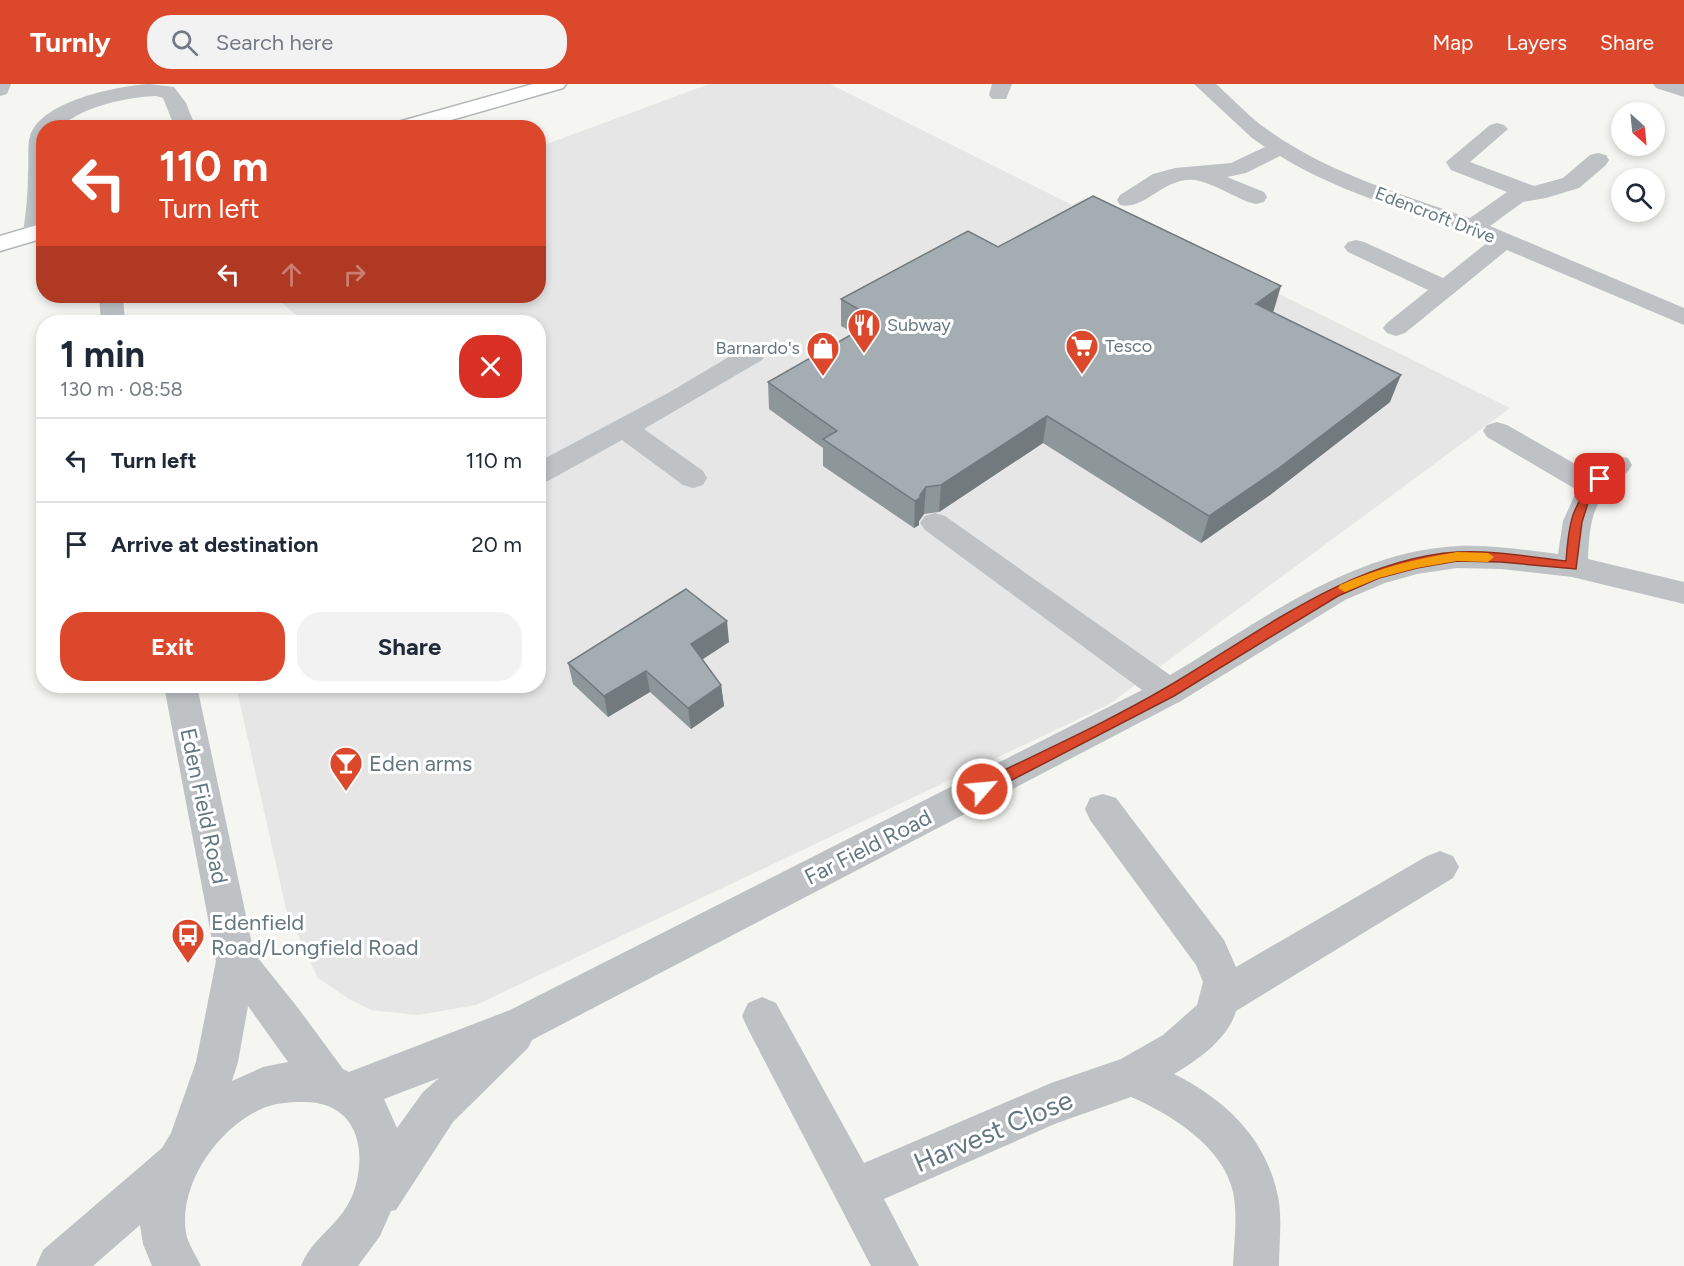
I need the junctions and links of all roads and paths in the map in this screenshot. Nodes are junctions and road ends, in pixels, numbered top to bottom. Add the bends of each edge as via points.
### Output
1 (2, 84) edge
2 (556, 84) edge
3 (1204, 84) edge
4 (1662, 84) edge
5 (0, 90) edge
6 (1684, 91) edge
7 (50, 120) edge
8 (182, 120) edge
9 (427, 120) edge
10 (1497, 129) dead end
11 (1280, 148) junction
12 (1598, 160) dead end
13 (1197, 173) junction
14 (1528, 192) junction
15 (1256, 197) dead end
16 (1128, 200) dead end
17 (1473, 227) junction
18 (36, 233) edge
19 (1504, 241) junction
20 (0, 244) edge
21 (1356, 247) dead end
22 (1445, 288) junction
23 (1684, 317) edge
24 (1396, 328) dead end
25 (753, 354) dead end
26 (624, 428) junction
27 (1497, 431) dead end
28 (1618, 465) dead end
29 (546, 470) edge
30 (693, 478) dead end
31 (1594, 487) junction
32 (935, 522) edge
33 (1572, 566) junction
34 (1684, 593) edge
35 (1169, 692) junction
36 (181, 693) edge
37 (1103, 809) dead end
38 (1440, 867) dead end
39 (236, 961) junction
40 (1219, 999) junction
41 (762, 1016) dead end
42 (524, 1024) junction
43 (1132, 1076) junction
44 (339, 1088) junction
45 (182, 1153) junction
46 (855, 1189) junction
47 (373, 1205) junction
48 (333, 1263) edge
49 (59, 1266) edge
50 (178, 1266) edge
51 (896, 1266) edge
52 (1256, 1266) edge

1 - 5 street
2 - 9 main road
3 - 11 street, Edencroft Drive
4 - 6 street
7 - 8 street via 72,104 94,96 135,87 159,87 168,91
10 - 14 street via 1457,162
11 - 13 street via 1238,168
11 - 17 street, Edencroft Drive via 1349,183
12 - 14 street via 1571,183
13 - 15 street
13 - 16 street via 1161,179
14 - 17 street via 1516,196
17 - 19 street, Edencroft Drive
18 - 20 main road
19 - 22 street
19 - 23 street, Edencroft Drive
21 - 22 street
22 - 24 street
25 - 26 street
26 - 29 street
26 - 30 street
27 - 31 street
28 - 31 street
31 - 33 street via 1582,502 1575,522
32 - 35 street
33 - 34 street, Far Field Road
33 - 35 street, Far Field Road via 1457,556 1375,575 1334,592
35 - 42 street, Far Field Road
36 - 39 street, Eden Field Road
37 - 40 street via 1210,953 1223,982
38 - 40 street
39 - 44 street, Eden Field Road
39 - 45 street, Eden Field Road via 217,1062
40 - 43 street, Harvest Close via 1214,1016 1178,1049
41 - 46 street
42 - 44 street, Far Field Road
42 - 47 street, Far Field Road via 438,1107
43 - 46 street, Harvest Close via 1051,1104
43 - 52 street via 1194,1107 1242,1157 1255,1192
44 - 45 street via 298,1081 267,1086 212,1118
44 - 47 street, Eden Field Road via 358,1099 377,1125 381,1142 380,1184
45 - 49 street
45 - 50 street, Eden Field Road via 168,1184 161,1222 168,1254
46 - 51 street
47 - 48 street

